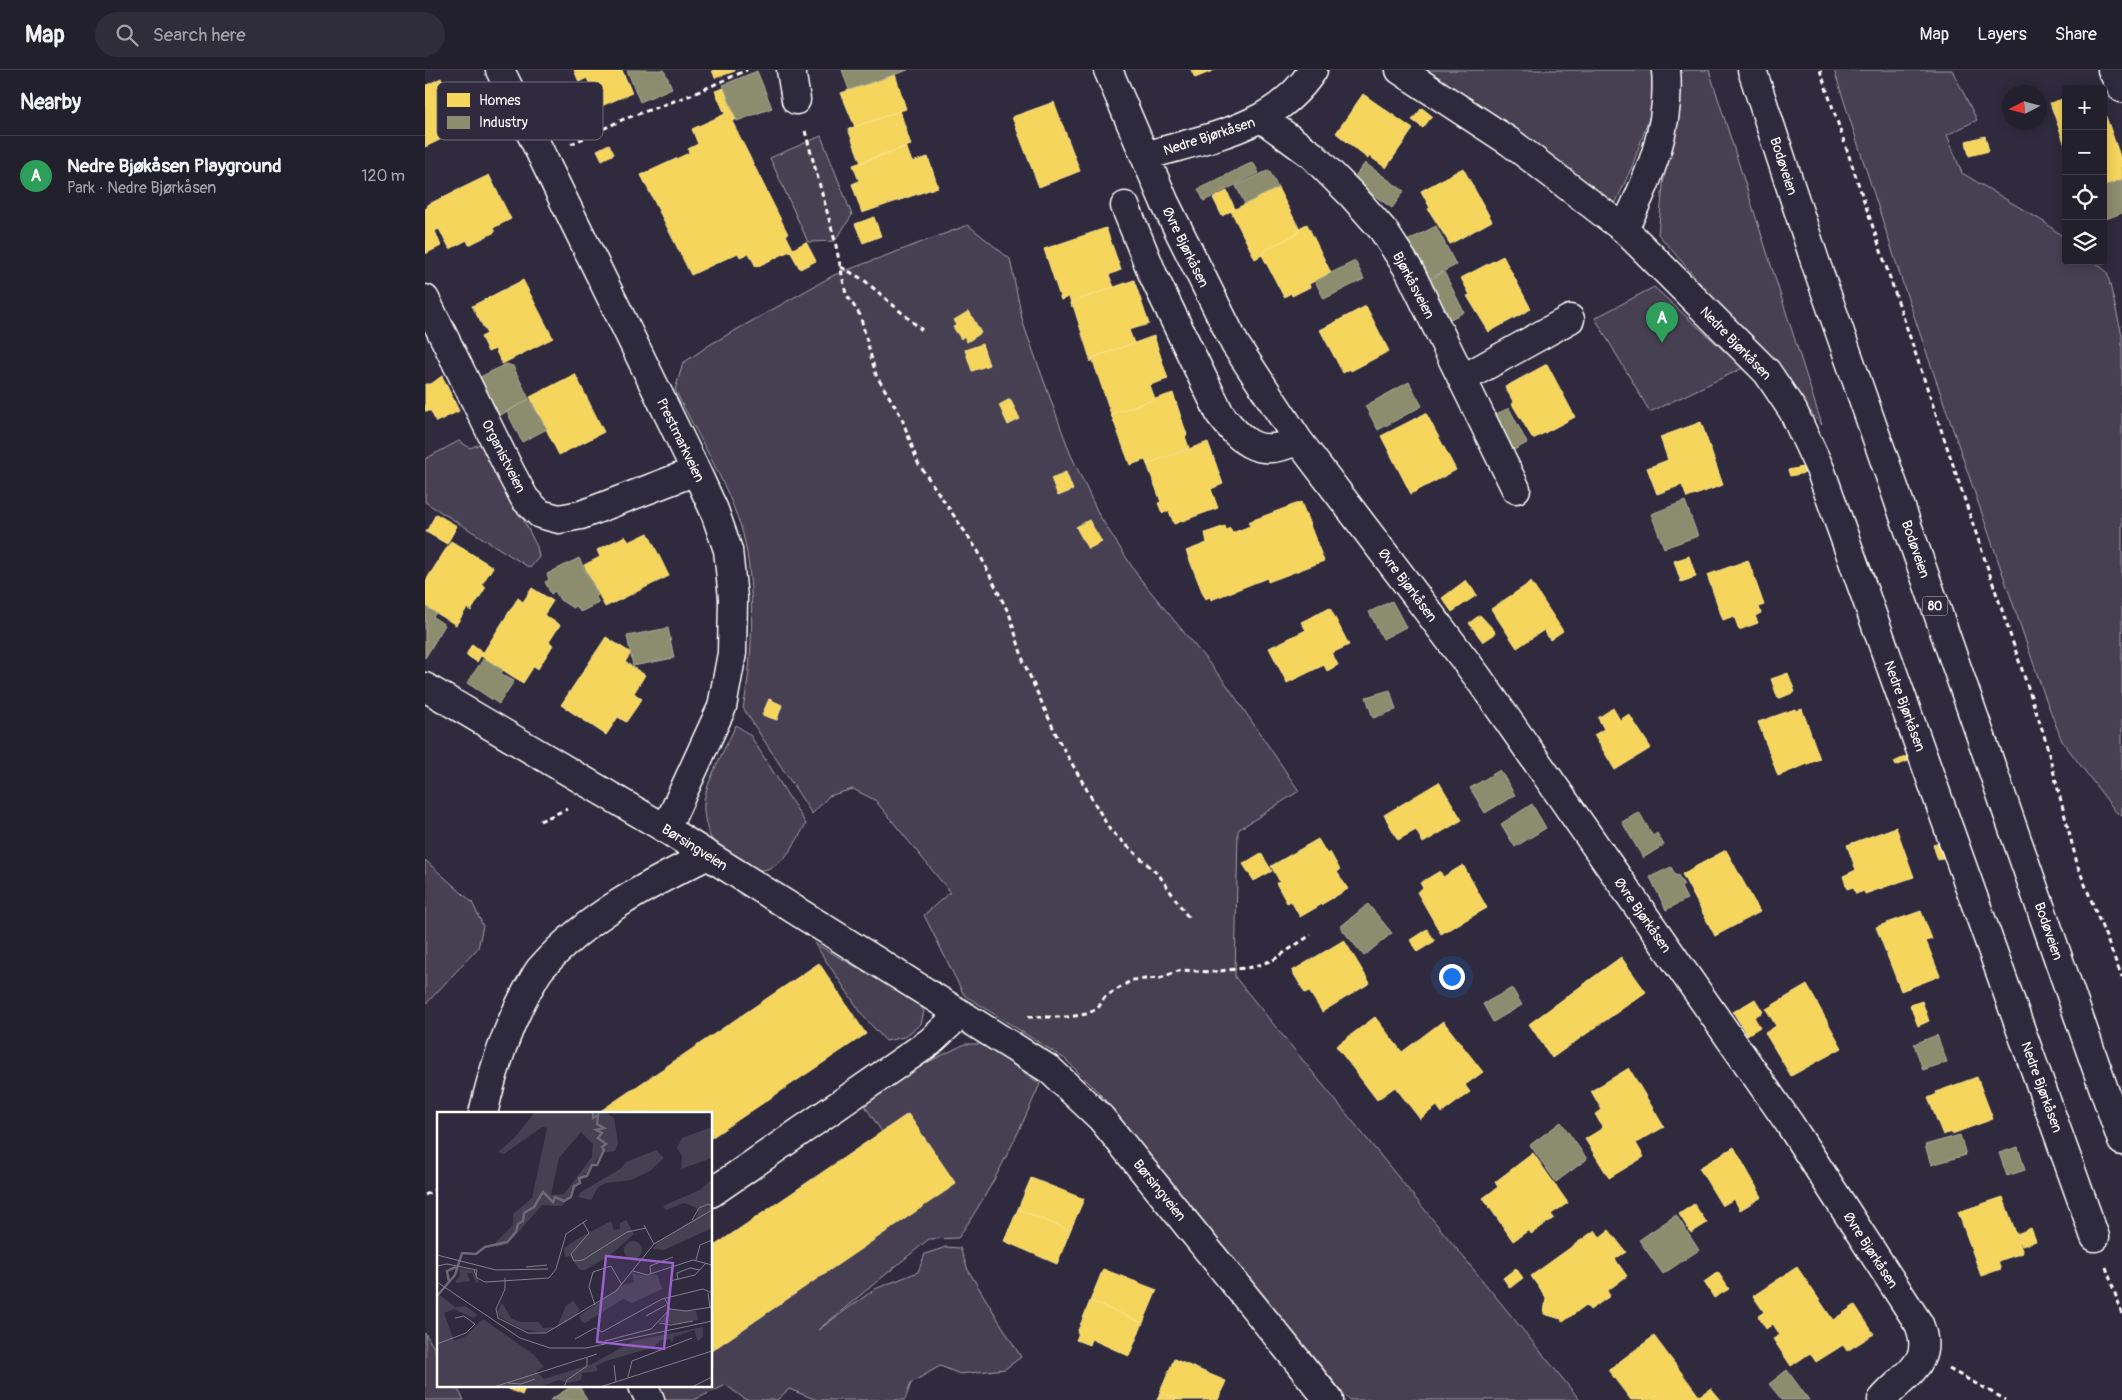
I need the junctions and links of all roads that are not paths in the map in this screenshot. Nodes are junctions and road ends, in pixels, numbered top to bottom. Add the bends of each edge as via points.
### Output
1 (500, 70) edge
2 (791, 70) edge
3 (1107, 70) edge
4 (1313, 70) edge
5 (1400, 70) edge
6 (1666, 70) edge
7 (1752, 70) edge
8 (2112, 70) edge
9 (506, 82) edge
10 (2122, 88) edge
11 (796, 100) road end
12 (1263, 119) junction
13 (534, 140) edge
14 (1145, 156) junction
15 (1125, 206) dead end
16 (1625, 229) junction
17 (425, 299) edge
18 (1570, 319) dead end
19 (1462, 379) junction
20 (1297, 440) junction
21 (696, 471) junction
22 (1516, 489) dead end
23 (425, 687) edge
24 (666, 828) junction
25 (708, 855) junction
26 (960, 1014) junction
27 (484, 1112) edge
28 (2122, 1141) edge
29 (713, 1192) edge
30 (2095, 1237) road end
31 (644, 1388) edge
32 (650, 1400) edge
33 (1329, 1400) edge
34 (1882, 1400) edge

1 - 9 street, Prestmarkveien
2 - 11 street
3 - 14 street, Øvre Bjørkåsen
4 - 12 street, Nedre Bjørkåsen via 1302,88
5 - 16 street, Nedre Bjørkåsen via 1510,142
6 - 16 street via 1664,129 1650,176
7 - 28 street, Bodøveien / 80 via 1816,264
8 - 10 street
12 - 14 street, Nedre Bjørkåsen
12 - 19 street, Bjørkåsveien via 1312,156 1383,230 1409,270
13 - 21 street, Prestmarkveien
14 - 20 street, Øvre Bjørkåsen via 1235,344
15 - 20 street via 1153,276 1220,414 1232,430 1254,447 1278,449
16 - 30 street, Nedre Bjørkåsen via 1767,372 1793,411 1820,469
17 - 21 street, Organistveien via 511,473 525,499 540,514 559,519 581,515
18 - 19 street
19 - 22 street, Bjørkåsveien
20 - 34 street, Øvre Bjørkåsen via 1477,676 1789,1123 1919,1324 1925,1338 1923,1355
21 - 24 street, Prestmarkveien via 728,550 733,598 732,653 722,707
23 - 24 street, Børsingveien
24 - 25 street, Børsingveien
25 - 26 street, Børsingveien
25 - 27 street via 652,882 581,930 541,968 520,1004 496,1062
26 - 29 street via 931,1042
26 - 33 street, Børsingveien via 1050,1070 1101,1118
31 - 32 street

